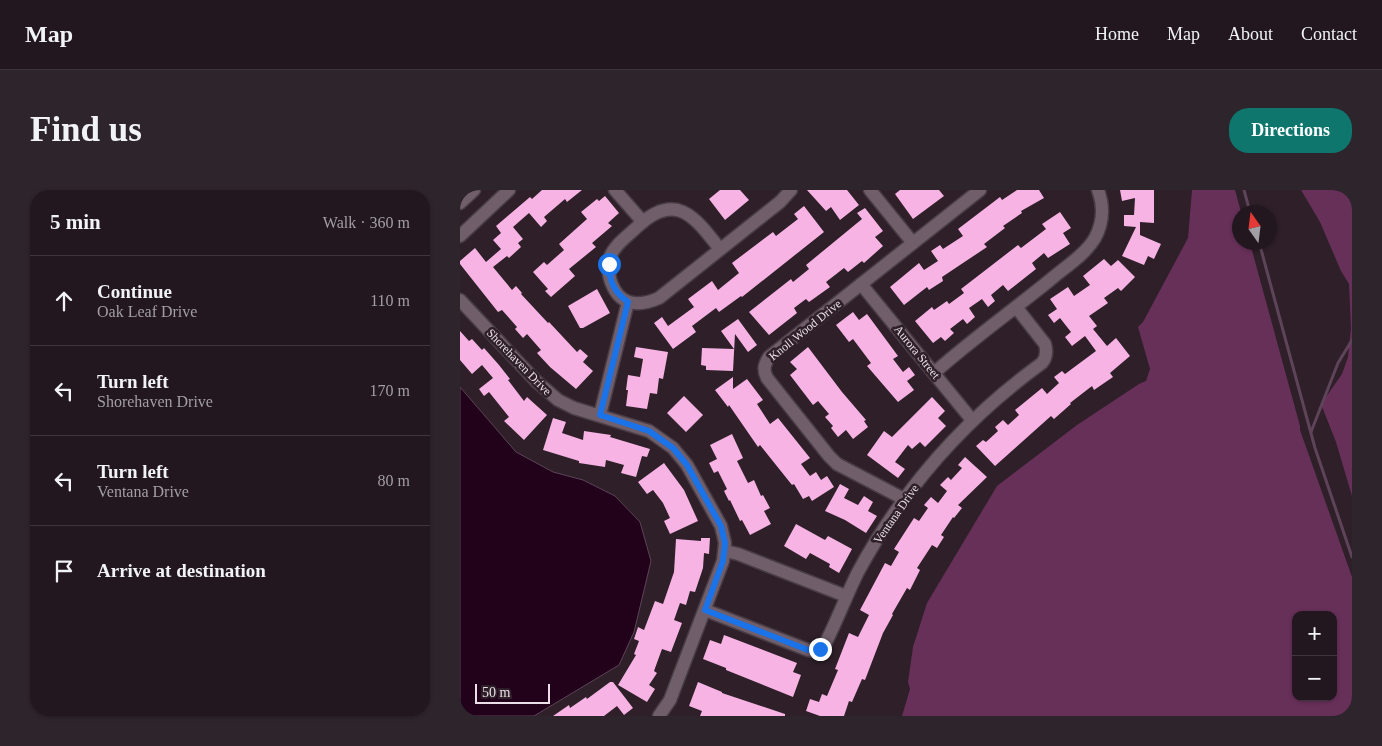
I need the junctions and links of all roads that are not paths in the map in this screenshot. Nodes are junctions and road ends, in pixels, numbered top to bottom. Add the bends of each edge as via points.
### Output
1 (474, 190) edge
2 (509, 190) edge
3 (615, 190) edge
4 (791, 190) edge
5 (870, 190) edge
6 (980, 190) edge
7 (1098, 190) edge
8 (460, 203) edge
9 (643, 222) junction
10 (460, 236) edge
11 (913, 243) junction
12 (719, 248) junction
13 (861, 284) junction
14 (460, 300) edge
15 (628, 302) junction
16 (1016, 307) junction
17 (934, 373) junction
18 (600, 415) junction
19 (972, 420) junction
20 (904, 499) junction
21 (725, 551) junction
22 (846, 596) junction
23 (705, 610) junction
24 (659, 716) edge

1 - 8 street
2 - 10 street
3 - 9 street
4 - 12 street
5 - 11 street
6 - 11 street, Knoll Wood Drive
7 - 16 street via 1102,204 1101,222 1090,246
9 - 12 street via 660,211 684,212 699,222
9 - 15 street via 615,248 609,264 612,286
11 - 13 street, Knoll Wood Drive
12 - 15 street via 659,298 642,303
13 - 17 street, Aurora Street
13 - 20 street, Knoll Wood Drive via 769,357 765,374 829,456 845,469
14 - 18 street, Shorehaven Drive via 549,394 574,408
15 - 18 street
16 - 17 street
16 - 19 street, Ventana Drive via 1045,344 1047,354 1042,363
17 - 19 street, Aurora Street
18 - 21 street, Shorehaven Drive via 649,431 673,448 687,465 721,526
19 - 20 street, Ventana Drive
20 - 22 street, Ventana Drive
21 - 22 street
21 - 23 street, Shorehaven Drive
22 - 23 street, Ventana Drive via 825,644 815,651
23 - 24 street, Shorehaven Drive via 670,700

